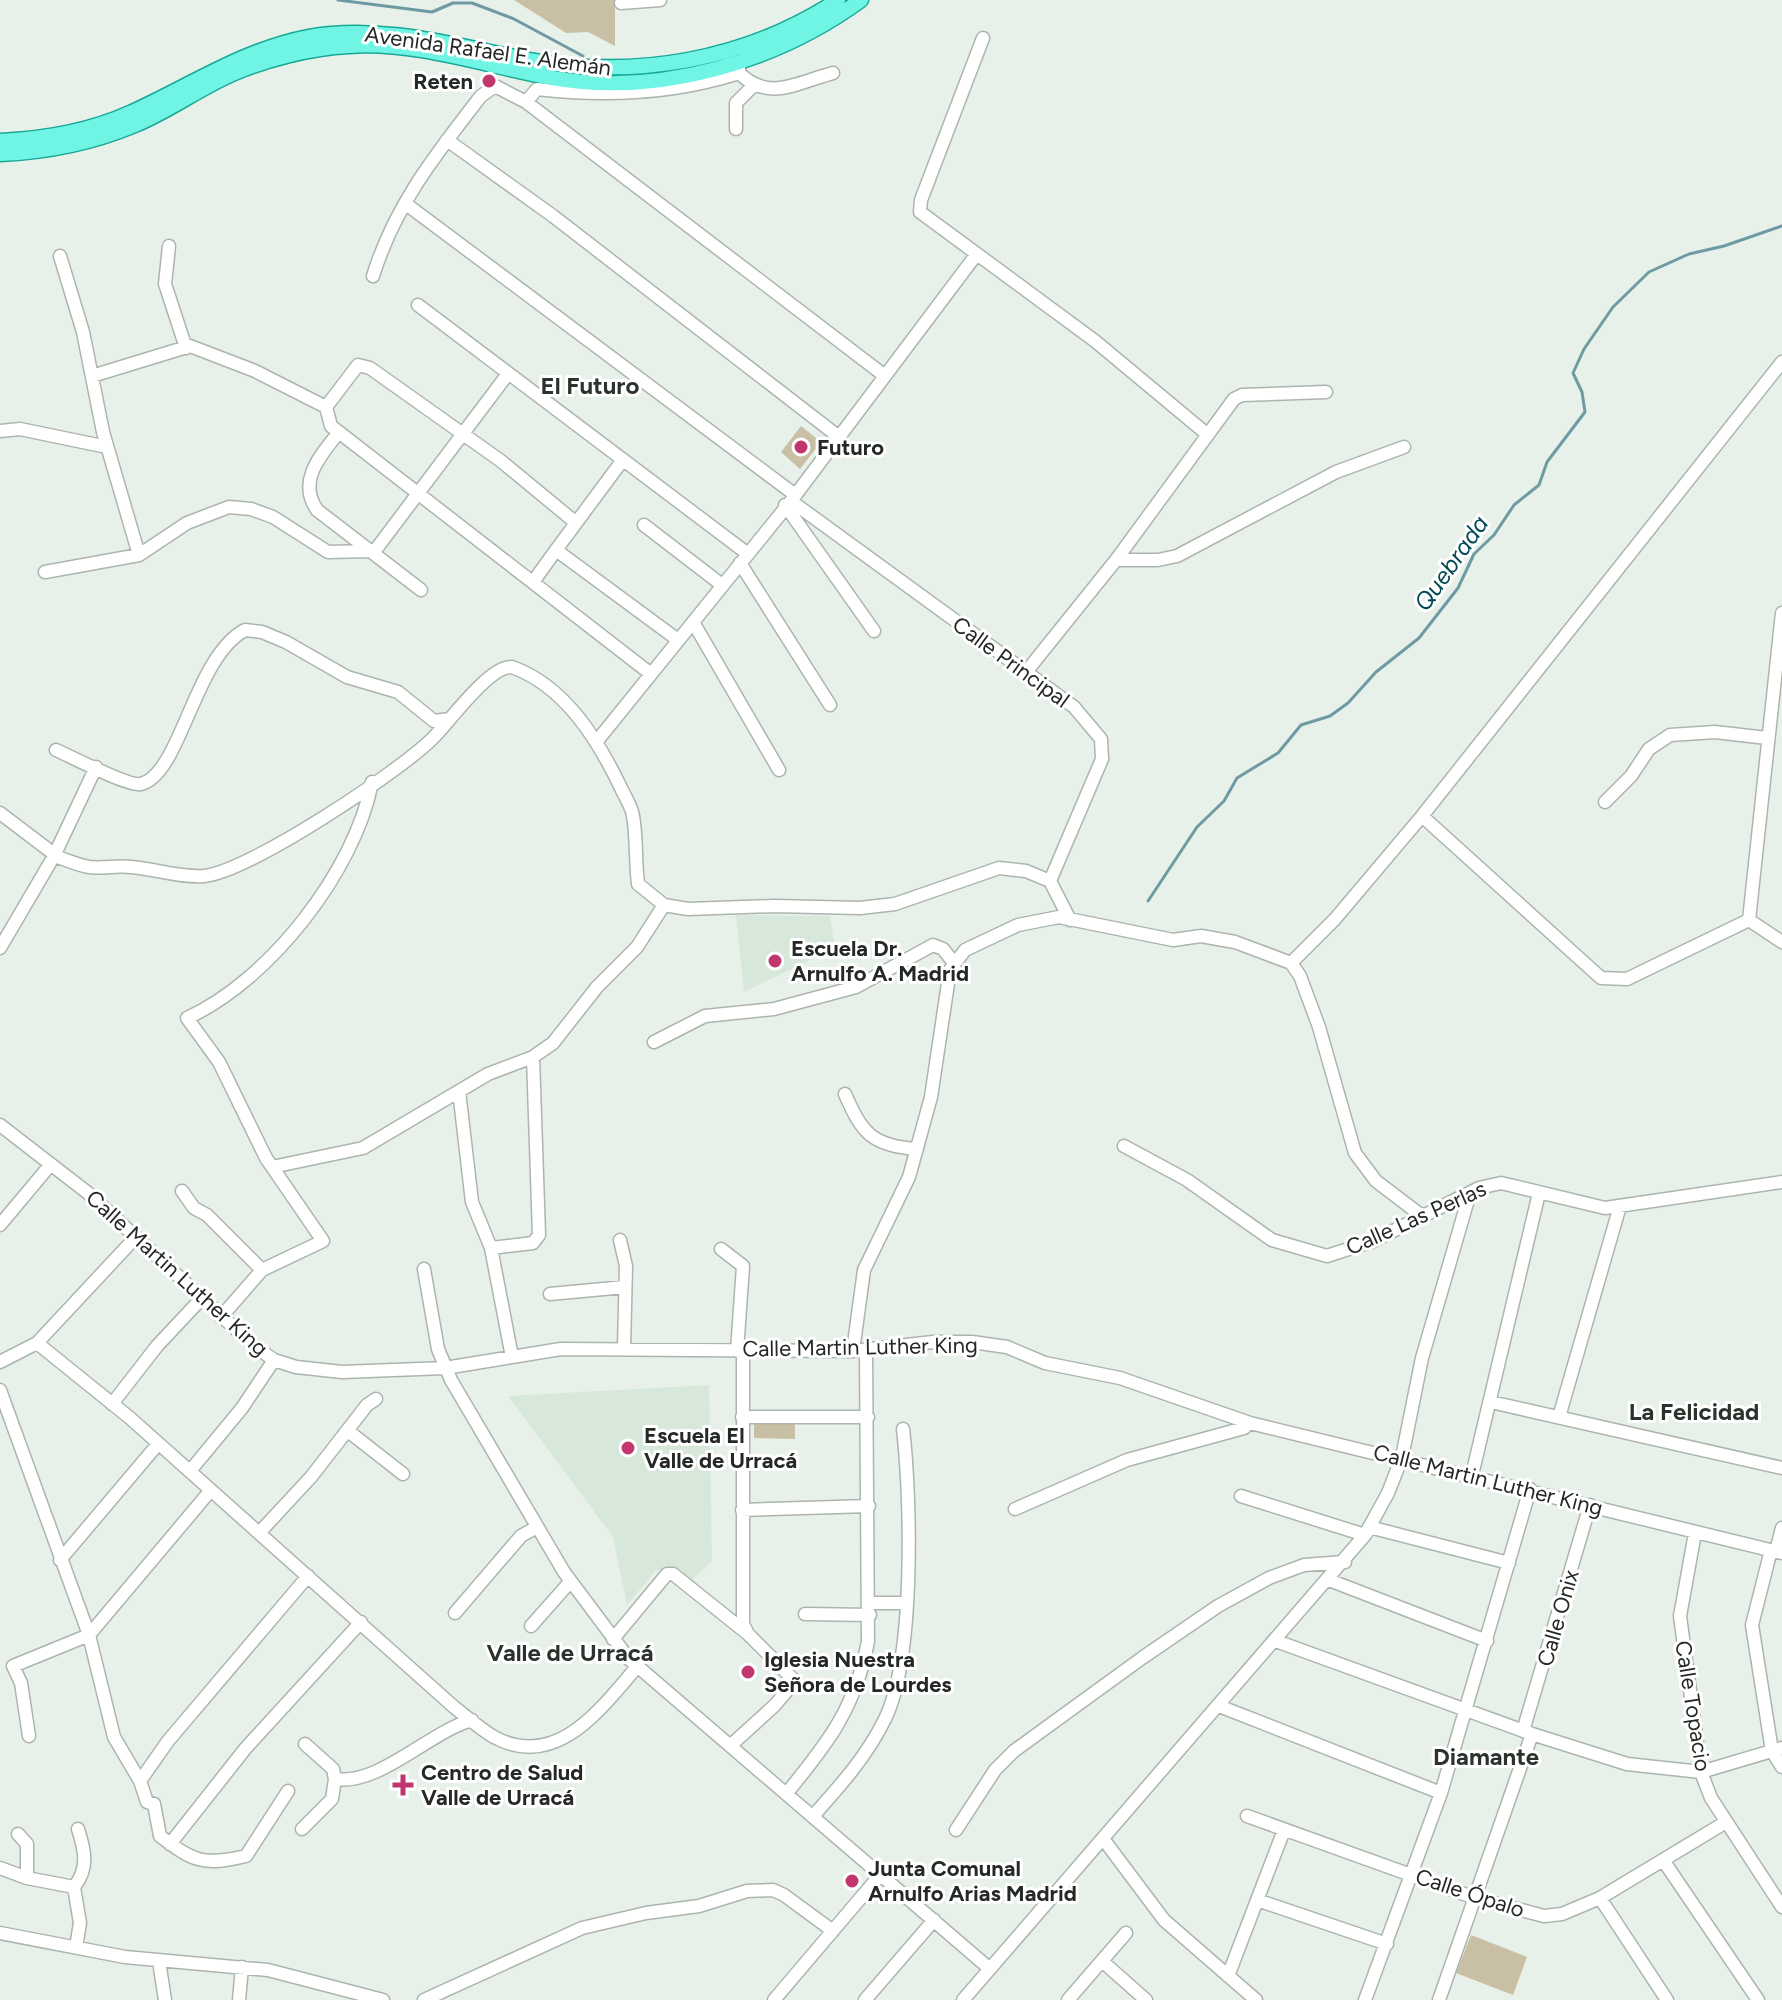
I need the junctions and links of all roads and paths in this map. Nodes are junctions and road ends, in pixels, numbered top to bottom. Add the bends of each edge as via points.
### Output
1 (660, 0) edge
2 (838, 0) edge
3 (861, 0) edge
4 (621, 3) dead end
5 (983, 38) dead end
6 (739, 67) junction
7 (833, 73) dead end
8 (753, 86) junction
9 (526, 102) junction
10 (736, 129) dead end
11 (447, 140) junction
12 (0, 141) edge
13 (0, 154) edge
14 (406, 204) junction
15 (169, 246) dead end
16 (976, 255) junction
17 (60, 256) dead end
18 (373, 276) dead end
19 (418, 305) dead end
20 (186, 348) junction
21 (1782, 362) edge
22 (507, 375) junction
23 (92, 376) junction
24 (885, 376) junction
25 (1326, 392) dead end
26 (326, 407) junction
27 (0, 431) edge
28 (339, 432) junction
29 (461, 434) junction
30 (1208, 435) junction
31 (839, 437) junction
32 (107, 447) junction
33 (1404, 447) dead end
34 (622, 461) junction
35 (418, 494) junction
36 (790, 500) junction
37 (575, 522) junction
38 (644, 525) dead end
39 (556, 550) junction
40 (370, 551) junction
41 (139, 555) junction
42 (744, 558) junction
43 (1116, 560) junction
44 (45, 572) dead end
45 (533, 582) junction
46 (722, 585) junction
47 (421, 590) dead end
48 (1782, 613) edge
49 (693, 622) junction
50 (874, 631) dead end
51 (678, 640) junction
52 (1026, 672) junction
53 (651, 674) junction
54 (830, 705) dead end
55 (452, 719) junction
56 (1767, 738) junction
57 (597, 741) junction
58 (56, 750) dead end
59 (96, 767) junction
60 (779, 770) dead end
61 (372, 782) junction
62 (1605, 802) dead end
63 (0, 813) edge
64 (1422, 816) junction
65 (54, 855) junction
66 (1050, 881) junction
67 (664, 905) junction
68 (1070, 920) junction
69 (1749, 920) junction
70 (1782, 942) edge
71 (0, 948) edge
72 (954, 963) junction
73 (1291, 963) junction
74 (654, 1042) dead end
75 (533, 1057) junction
76 (459, 1091) junction
77 (845, 1094) dead end
78 (0, 1125) edge
79 (1124, 1146) dead end
80 (917, 1149) junction
81 (51, 1164) junction
82 (272, 1167) junction
83 (1782, 1182) edge
84 (182, 1191) dead end
85 (1470, 1193) junction
86 (1539, 1193) junction
87 (1620, 1206) junction
88 (1422, 1216) junction
89 (0, 1225) edge
90 (135, 1238) junction
91 (620, 1240) dead end
92 (491, 1248) junction
93 (721, 1249) dead end
94 (424, 1269) dead end
95 (262, 1270) junction
96 (625, 1287) junction
97 (550, 1294) dead end
98 (202, 1298) junction
99 (221, 1317) junction
100 (37, 1343) junction
101 (624, 1348) junction
102 (740, 1351) junction
103 (860, 1351) junction
104 (512, 1357) junction
105 (274, 1360) junction
106 (0, 1362) edge
107 (445, 1368) junction
108 (0, 1390) edge
109 (376, 1399) dead end
110 (1491, 1402) junction
111 (112, 1404) junction
112 (742, 1417) junction
113 (868, 1417) junction
114 (1559, 1417) junction
115 (1250, 1423) junction
116 (903, 1429) dead end
117 (348, 1431) junction
118 (158, 1444) junction
119 (1402, 1457) junction
120 (1782, 1468) edge
121 (190, 1471) junction
122 (403, 1474) dead end
123 (1472, 1475) junction
124 (1530, 1489) junction
125 (211, 1490) junction
126 (1241, 1496) dead end
127 (1590, 1505) junction
128 (869, 1506) junction
129 (1015, 1509) dead end
130 (742, 1510) junction
131 (537, 1527) junction
132 (1782, 1528) edge
133 (1367, 1531) junction
134 (259, 1533) junction
135 (1695, 1533) junction
136 (1776, 1551) edge
137 (60, 1560) junction
138 (1345, 1562) junction
139 (1509, 1563) junction
140 (308, 1576) junction
141 (1329, 1580) junction
142 (570, 1582) junction
143 (906, 1603) junction
144 (870, 1609) junction
145 (455, 1613) dead end
146 (805, 1614) dead end
147 (361, 1622) junction
148 (531, 1626) dead end
149 (748, 1634) junction
150 (89, 1635) junction
151 (613, 1639) junction
152 (1276, 1641) junction
153 (1487, 1641) junction
154 (637, 1667) junction
155 (1219, 1706) junction
156 (1465, 1710) junction
157 (472, 1720) junction
158 (1528, 1733) junction
159 (29, 1736) dead end
160 (305, 1744) dead end
161 (730, 1746) junction
162 (1777, 1750) edge
163 (1782, 1767) edge
164 (1701, 1772) junction
165 (335, 1779) junction
166 (140, 1781) junction
167 (288, 1791) dead end
168 (1441, 1793) junction
169 (786, 1794) junction
170 (813, 1816) junction
171 (1247, 1816) dead end
172 (1726, 1822) junction
173 (78, 1829) dead end
174 (302, 1829) dead end
175 (956, 1830) dead end
176 (1284, 1830) junction
177 (18, 1834) dead end
178 (1104, 1840) junction
179 (170, 1844) junction
180 (1663, 1860) junction
181 (0, 1868) edge
182 (881, 1874) junction
183 (1412, 1875) junction
184 (27, 1878) junction
185 (74, 1887) junction
186 (1475, 1898) junction
187 (1600, 1898) junction
188 (1780, 1899) edge
189 (1257, 1900) junction
190 (934, 1920) junction
191 (833, 1931) junction
192 (0, 1933) edge
193 (1126, 1933) dead end
194 (1387, 1944) junction
195 (76, 1947) junction
196 (159, 1961) junction
197 (1102, 1961) junction
198 (242, 1967) junction
199 (990, 1969) junction
200 (1228, 1976) junction
201 (165, 2000) edge
202 (239, 2000) edge
203 (383, 2000) edge
204 (424, 2000) edge
205 (774, 2000) edge
206 (865, 2000) edge
207 (963, 2000) edge
208 (1068, 2000) edge
209 (1146, 2000) edge
210 (1256, 2000) edge
211 (1365, 2000) edge
212 (1439, 2000) edge
213 (1667, 2000) edge
214 (1758, 2000) edge

1 - 4 street
2 - 12 main road, Avenida Rafael E. Alemán via 757,41 702,59 629,68 557,64 395,35 351,32 308,37 225,63 117,118 69,132
3 - 6 main road, Avenida Rafael E. Alemán
5 - 16 street via 920,212
6 - 8 street
6 - 9 street via 701,83 607,95 537,89
6 - 13 main road, Avenida Rafael E. Alemán via 660,79 584,82 445,55 350,45 231,74 155,116 84,143
7 - 8 street via 770,90
8 - 10 street via 736,103
9 - 11 street via 495,86
9 - 24 street
11 - 14 street via 415,181
11 - 31 street
14 - 18 street via 382,246
14 - 36 street, Calle Principal
15 - 20 street via 165,284
16 - 24 street
16 - 30 street via 1095,341
17 - 23 street
19 - 22 street
20 - 23 street
20 - 26 street via 223,357
21 - 64 street
22 - 29 street
22 - 34 street
23 - 32 street
24 - 31 street
25 - 30 street via 1242,395
26 - 28 street via 331,426
26 - 29 street via 358,365 364,366
27 - 32 street via 20,429
28 - 35 street
28 - 40 street via 310,476 309,500
29 - 35 street
29 - 37 street
30 - 43 street
31 - 36 street
32 - 41 street
33 - 43 street via 1336,472 1177,556
34 - 37 street
34 - 42 street
35 - 40 street
35 - 45 street
36 - 42 street
36 - 50 street
36 - 52 street, Calle Principal
37 - 39 street
38 - 46 street
39 - 45 street
39 - 51 street
40 - 41 street via 328,552 273,517 229,507 187,523
40 - 47 street
41 - 44 street
42 - 46 street
42 - 54 street
43 - 52 street
45 - 53 street
46 - 49 street
48 - 56 street
49 - 51 street
49 - 60 street
51 - 53 street
52 - 66 street, Calle Principal via 1074,707 1101,739 1102,759
53 - 57 street
55 - 57 street via 492,673 512,667 568,706
55 - 59 street via 434,721 398,692 347,677 286,642 245,630 228,642 208,671 178,739 154,776 140,784 124,782
55 - 61 street
56 - 62 street via 1715,732 1670,735 1649,749
56 - 69 street
57 - 67 street via 634,814 638,884
58 - 59 street
59 - 65 street
61 - 65 street via 277,846 205,876 128,866 88,867
61 - 82 street via 354,836 286,944 248,980 187,1018 219,1062
63 - 65 street
64 - 69 street via 1601,978 1627,979
64 - 73 street
65 - 71 street
66 - 67 street via 999,868 895,904 860,908
66 - 68 street
67 - 75 street via 637,947 553,1043
68 - 72 street via 1059,917 1018,925 965,950
68 - 73 street via 1173,940 1201,936 1235,942
69 - 70 street
72 - 74 street via 933,945 856,987 774,1009 705,1016
72 - 80 street
73 - 88 street via 1319,1027 1355,1153 1376,1181
75 - 76 street
75 - 92 street via 539,1235 533,1243
76 - 82 street via 363,1148
76 - 92 street via 472,1202
77 - 80 street via 855,1117 877,1142
78 - 81 street, Calle Martin Luther King
79 - 88 street, Calle Las Perlas via 1187,1180 1272,1240 1308,1253 1327,1256 1373,1241
80 - 103 street via 897,1207 864,1270
81 - 89 street
81 - 90 street, Calle Martin Luther King
82 - 95 street via 323,1241
83 - 87 street, Calle Las Perlas
84 - 95 street
85 - 86 street, Calle Las Perlas via 1501,1183
85 - 88 street, Calle Las Perlas
85 - 119 street via 1422,1358
86 - 87 street, Calle Las Perlas via 1605,1208
86 - 110 street
87 - 114 street
90 - 98 street, Calle Martin Luther King
90 - 100 street
91 - 96 street
92 - 104 street
93 - 102 street via 743,1266
94 - 107 street
95 - 99 street
96 - 97 street
96 - 101 street
98 - 99 street, Calle Martin Luther King
98 - 111 street
99 - 105 street, Calle Martin Luther King
100 - 106 street
100 - 111 street
101 - 102 street, Calle Martin Luther King
101 - 104 street, Calle Martin Luther King via 561,1349
102 - 103 street, Calle Martin Luther King
102 - 112 street
103 - 113 street
103 - 115 street, Calle Martin Luther King via 933,1342 1007,1347 1045,1363 1120,1378
104 - 107 street, Calle Martin Luther King
105 - 107 street, Calle Martin Luther King via 342,1372
105 - 121 street
107 - 131 street
108 - 137 street
109 - 117 street
110 - 114 street
110 - 123 street
111 - 118 street
112 - 113 street
112 - 130 street
113 - 128 street
114 - 120 street
115 - 119 street, Calle Martin Luther King
115 - 129 street via 1127,1460
116 - 143 street
117 - 122 street
117 - 134 street
118 - 121 street
118 - 137 street
119 - 123 street, Calle Martin Luther King
119 - 133 street
121 - 125 street
123 - 124 street, Calle Martin Luther King
124 - 127 street, Calle Martin Luther King
124 - 139 street
125 - 134 street
125 - 150 street
126 - 133 street
127 - 135 street, Calle Martin Luther King
127 - 158 street, Calle Onix
128 - 130 street
128 - 144 street
130 - 149 street via 743,1624
131 - 142 street
131 - 145 street via 521,1536
132 - 136 street
133 - 138 street
133 - 139 street
134 - 140 street
135 - 136 street, Calle Martin Luther King
135 - 164 street, Calle Topacio via 1680,1616
136 - 162 street via 1752,1625
137 - 150 street
138 - 141 street
138 - 175 street via 1304,1565 1269,1578 1193,1624 1014,1751 995,1770
139 - 153 street
140 - 147 street
140 - 166 street
141 - 152 street
141 - 153 street
142 - 148 street
142 - 151 street
143 - 144 street
143 - 170 street via 900,1669 887,1715 854,1769
144 - 146 street
144 - 169 street via 862,1671 848,1711
147 - 157 street
147 - 179 street via 245,1749
149 - 151 street via 667,1574
149 - 161 street via 795,1681
150 - 159 street via 13,1666 21,1683
150 - 166 street via 114,1737
151 - 154 street
152 - 155 street
152 - 156 street
153 - 156 street
154 - 157 street via 587,1725 560,1741 520,1745 496,1738
154 - 161 street
155 - 168 street
155 - 178 street
156 - 158 street
156 - 168 street
157 - 165 street via 450,1726 351,1781
158 - 164 street via 1627,1764
158 - 186 street, Calle Onix
160 - 165 street via 333,1769
161 - 169 street
162 - 163 street
162 - 164 street
164 - 172 street, Calle Topacio
165 - 174 street via 332,1799
166 - 179 street via 147,1802 158,1811 160,1836
167 - 179 street via 246,1856 215,1863 190,1859
168 - 183 street
169 - 170 street
170 - 182 street
171 - 176 street, Calle Ópalo
172 - 180 street, Calle Ópalo
172 - 188 street, Calle Topacio
173 - 185 street via 85,1872
176 - 183 street, Calle Ópalo
176 - 189 street
177 - 184 street via 27,1844
178 - 199 street
178 - 200 street via 1164,1920
180 - 187 street, Calle Ópalo
180 - 214 street
181 - 184 street
182 - 190 street
182 - 191 street
183 - 186 street, Calle Ópalo
183 - 194 street
184 - 185 street
185 - 195 street via 80,1923
186 - 187 street, Calle Ópalo via 1544,1916 1576,1910
186 - 212 street, Calle Onix
187 - 213 street
189 - 194 street
189 - 200 street
190 - 199 street
190 - 206 street
191 - 204 street via 784,1895 747,1891 699,1906 582,1928
191 - 205 street
192 - 195 street
193 - 197 street
194 - 211 street
195 - 196 street
196 - 198 street
196 - 201 street
197 - 208 street
197 - 209 street
198 - 202 street
198 - 203 street via 338,1985
199 - 207 street
200 - 210 street

